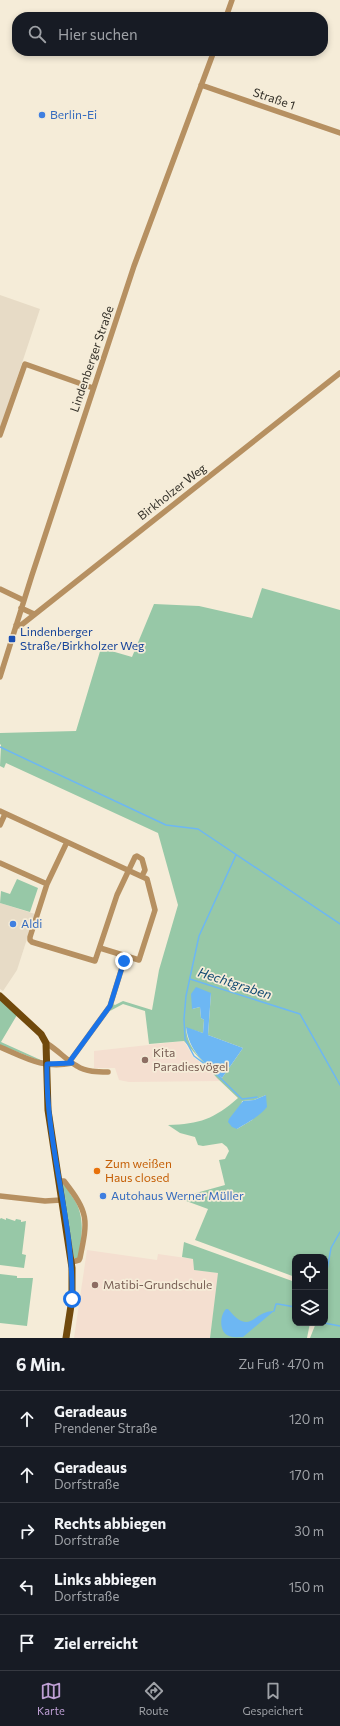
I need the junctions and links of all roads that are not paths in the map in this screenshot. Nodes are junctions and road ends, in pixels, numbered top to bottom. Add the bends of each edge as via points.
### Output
1 (232, 0) edge
2 (228, 12) edge
3 (212, 56) edge
4 (201, 84) junction
5 (340, 133) edge
6 (340, 373) edge
7 (93, 388) junction
8 (0, 435) edge
9 (0, 589) edge
10 (23, 600) junction
11 (21, 608) junction
12 (34, 614) junction
13 (16, 625) junction
14 (0, 677) edge
15 (3, 812) edge
16 (0, 825) edge
17 (67, 842) junction
18 (0, 863) edge
19 (129, 870) junction
20 (142, 876) junction
21 (47, 884) junction
22 (100, 948) junction
23 (124, 961) dead end
24 (0, 996) edge
25 (46, 1043) junction
26 (0, 1047) edge
27 (71, 1062) junction
28 (44, 1064) junction
29 (108, 1072) dead end
30 (59, 1181) junction
31 (0, 1196) edge
32 (61, 1200) junction
33 (72, 1262) junction
34 (66, 1338) edge

1 - 2 street
3 - 4 street, Lindenberger Straße
4 - 5 street, Straße 1
4 - 7 street, Lindenberger Straße via 134,266
6 - 12 street, Birkholzer Weg
7 - 8 street via 25,364
7 - 10 street, Lindenberger Straße
9 - 10 street
10 - 11 street, Lindenberger Straße
11 - 12 street
11 - 13 street, Lindenberger Straße
12 - 13 street, Birkholzer Weg via 20,626
13 - 14 street, Lindenberger Straße
15 - 16 street
15 - 17 street
17 - 19 street
17 - 21 street
18 - 21 street
19 - 20 street
19 - 20 street via 135,857 139,856 145,870
19 - 22 street via 117,894
20 - 22 street via 147,879 155,910 140,958 137,960
21 - 22 street via 30,940 92,961 97,959
23 - 27 street via 110,1006
24 - 25 main road via 41,1034
25 - 27 street
25 - 28 main road
26 - 28 street
27 - 28 street
27 - 29 street via 85,1069
28 - 30 main road
30 - 32 main road
30 - 33 street via 64,1181 81,1204 84,1213 85,1227 80,1258
31 - 32 street via 45,1201
32 - 33 main road
33 - 34 main road via 72,1299

